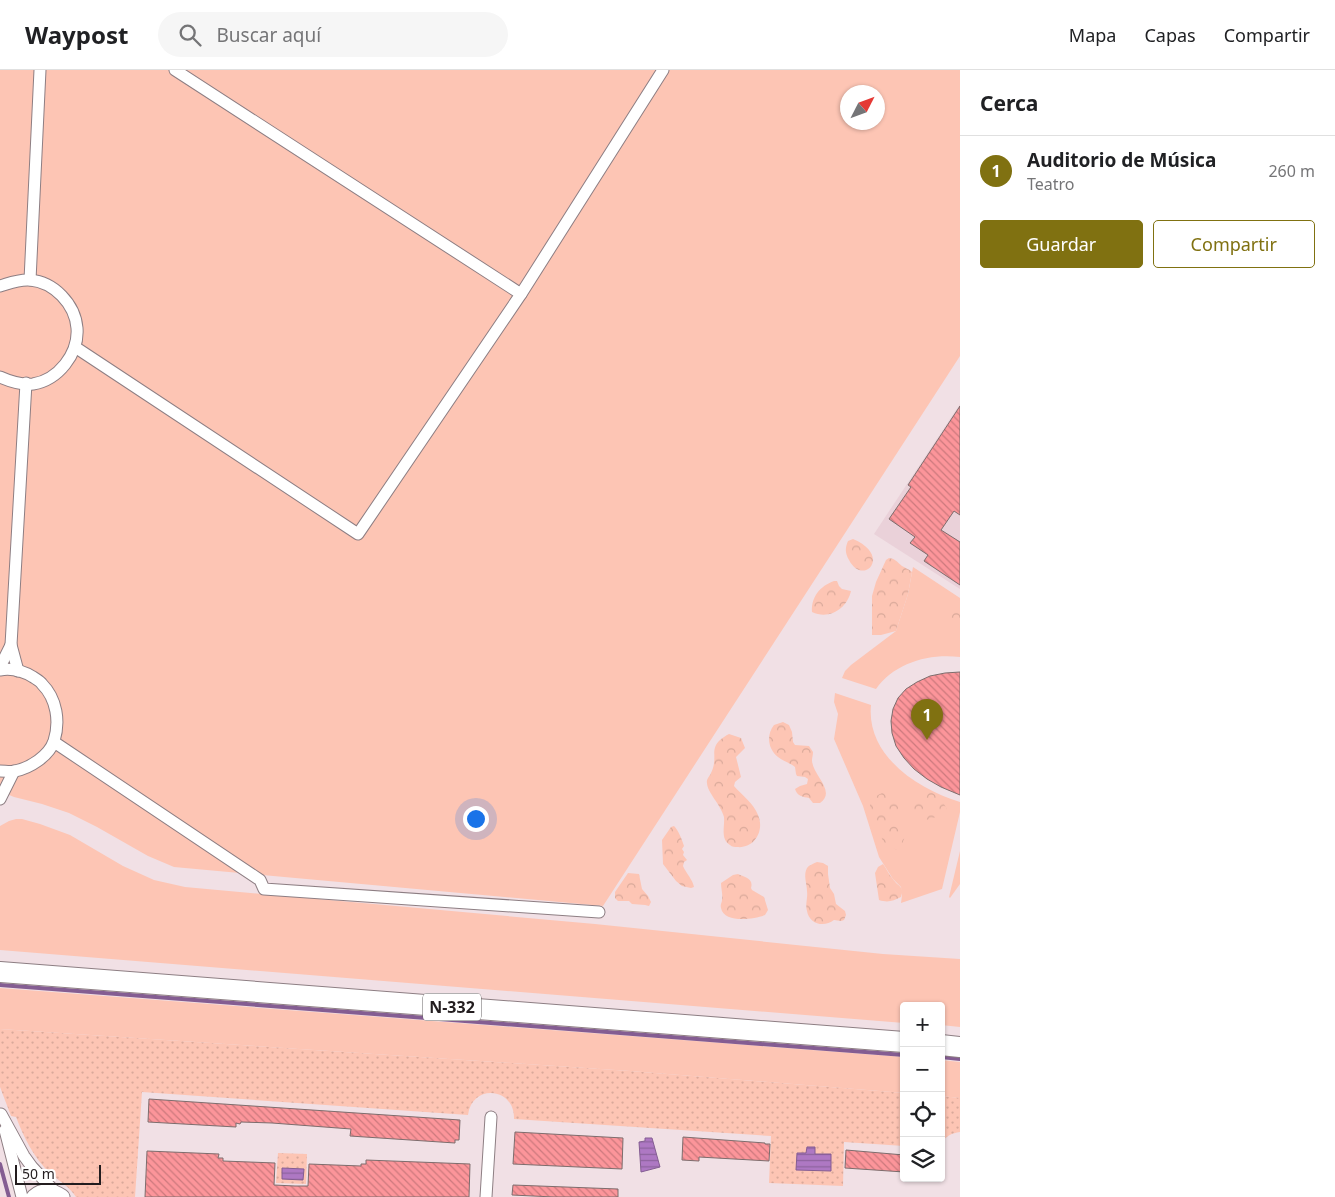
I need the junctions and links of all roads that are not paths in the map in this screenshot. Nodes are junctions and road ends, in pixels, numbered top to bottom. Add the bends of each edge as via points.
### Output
1 (40, 70) edge
2 (175, 70) edge
3 (663, 70) edge
4 (30, 280) junction
5 (0, 286) edge
6 (521, 294) junction
7 (75, 347) junction
8 (0, 377) edge
9 (26, 384) junction
10 (11, 645) junction
11 (0, 669) edge
12 (18, 671) junction
13 (54, 742) junction
14 (0, 770) edge
15 (14, 771) junction
16 (0, 799) edge
17 (599, 912) dead end
18 (0, 972) edge
19 (900, 1042) edge
20 (945, 1045) edge
21 (960, 1047) edge
22 (0, 1113) edge
23 (491, 1117) dead end
24 (59, 1195) edge
25 (22, 1197) edge
26 (34, 1197) edge
27 (486, 1197) edge

1 - 4 street
2 - 6 street
3 - 6 street
4 - 5 street
4 - 7 street via 48,285 62,296 72,311 77,329
6 - 7 street via 358,534
7 - 9 street via 66,364 52,377
8 - 9 street
9 - 10 street
10 - 11 street
10 - 12 street
11 - 12 street
12 - 13 street via 42,684 53,699 58,718
13 - 15 street via 32,765
13 - 17 street via 260,880 264,889
14 - 15 street
15 - 16 street
18 - 19 highway, N-332
20 - 21 highway
22 - 24 street via 24,1156
22 - 25 street
23 - 27 street
24 - 26 street via 50,1191

